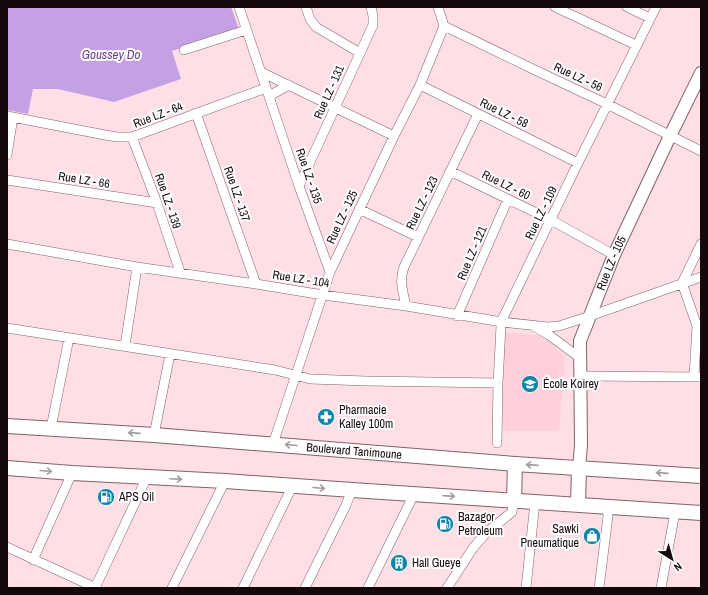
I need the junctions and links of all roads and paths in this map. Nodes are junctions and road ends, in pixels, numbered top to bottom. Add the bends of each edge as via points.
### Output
1 (239, 7) edge
2 (306, 7) edge
3 (371, 7) edge
4 (438, 7) edge
5 (555, 7) edge
6 (627, 7) edge
7 (656, 7) edge
8 (650, 18) junction
9 (444, 26) junction
10 (246, 30) junction
11 (636, 45) junction
12 (184, 50) dead end
13 (360, 53) junction
14 (261, 72) junction
15 (701, 73) edge
16 (289, 85) junction
17 (420, 85) junction
18 (267, 92) junction
19 (607, 104) junction
20 (335, 108) junction
21 (196, 113) junction
22 (478, 114) junction
23 (10, 117) edge
24 (394, 136) junction
25 (670, 136) junction
26 (132, 137) junction
27 (701, 151) edge
28 (7, 155) edge
29 (578, 163) junction
30 (450, 171) junction
31 (7, 180) edge
32 (299, 186) junction
33 (508, 199) junction
34 (157, 203) junction
35 (359, 209) junction
36 (551, 220) junction
37 (418, 238) junction
38 (7, 244) edge
39 (701, 244) edge
40 (614, 255) junction
41 (137, 267) junction
42 (180, 272) junction
43 (330, 272) junction
44 (701, 277) edge
45 (682, 283) junction
46 (256, 284) junction
47 (323, 295) junction
48 (406, 306) junction
49 (457, 316) junction
50 (590, 316) junction
51 (502, 322) junction
52 (532, 326) junction
53 (7, 328) edge
54 (69, 338) junction
55 (125, 346) junction
56 (170, 354) junction
57 (580, 358) junction
58 (296, 376) junction
59 (580, 376) junction
60 (697, 376) edge
61 (498, 383) junction
62 (7, 426) edge
63 (51, 428) junction
64 (154, 434) junction
65 (497, 443) dead end
66 (273, 444) junction
67 (515, 464) junction
68 (7, 468) edge
69 (579, 468) junction
70 (72, 473) junction
71 (701, 476) edge
72 (147, 477) junction
73 (225, 481) junction
74 (293, 485) junction
75 (352, 490) junction
76 (414, 494) junction
77 (514, 500) junction
78 (535, 502) junction
79 (578, 504) junction
80 (607, 506) junction
81 (675, 512) junction
82 (701, 513) edge
83 (7, 547) edge
84 (33, 560) junction
85 (95, 588) edge
86 (172, 588) edge
87 (243, 588) edge
88 (305, 588) edge
89 (368, 588) edge
90 (447, 588) edge
91 (526, 588) edge
92 (599, 588) edge
93 (661, 588) edge

1 - 10 street, Rue LZ - 135
2 - 13 street via 316,27
3 - 13 street, Rue LZ - 131 via 373,25
4 - 9 street
5 - 11 street
6 - 8 street
7 - 8 street, Rue LZ - 109
8 - 11 street, Rue LZ - 109
9 - 17 street, Rue LZ - 125
9 - 19 street, Rue LZ - 56
10 - 12 street
10 - 14 street, Rue LZ - 135
11 - 19 street, Rue LZ - 109
13 - 20 street, Rue LZ - 131
14 - 16 street
14 - 18 street, Rue LZ - 135
15 - 25 main road, Rue LZ - 105
16 - 18 street, Rue LZ - 64
16 - 20 street
17 - 22 street, Rue LZ - 58
17 - 24 street, Rue LZ - 125
18 - 21 street, Rue LZ - 64
18 - 32 street, Rue LZ - 135
19 - 25 street, Rue LZ - 56
19 - 29 street, Rue LZ - 109
20 - 24 street
20 - 32 street, Rue LZ - 131
21 - 26 street, Rue LZ - 64
21 - 46 street, Rue LZ - 137
22 - 29 street, Rue LZ - 58
22 - 30 street, Rue LZ - 123
23 - 26 street, Rue LZ - 64 via 105,135
23 - 28 street
24 - 35 street, Rue LZ - 125
25 - 27 street, Rue LZ - 56
25 - 40 main road, Rue LZ - 105
26 - 34 street, Rue LZ - 139
29 - 36 street, Rue LZ - 109
30 - 33 street, Rue LZ - 60
30 - 37 street, Rue LZ - 123
31 - 34 street, Rue LZ - 66
32 - 43 street, Rue LZ - 135
33 - 36 street, Rue LZ - 60
33 - 49 street, Rue LZ - 121
34 - 42 street, Rue LZ - 139
35 - 37 street
35 - 43 street, Rue LZ - 125
36 - 40 street, Rue LZ - 60
36 - 51 street, Rue LZ - 109
37 - 48 street, Rue LZ - 123 via 402,275 402,291
38 - 41 street, Rue LZ - 104
39 - 45 street
40 - 50 main road, Rue LZ - 105
41 - 42 street, Rue LZ - 104
41 - 55 street
42 - 46 street, Rue LZ - 104
43 - 47 street, Rue LZ - 125
44 - 45 street, Rue LZ - 104
45 - 50 street, Rue LZ - 104
45 - 60 street via 697,326
46 - 47 street, Rue LZ - 104
47 - 48 street, Rue LZ - 104
47 - 58 street, Rue LZ - 125
48 - 49 street, Rue LZ - 104
49 - 51 street, Rue LZ - 104
50 - 52 street, Rue LZ - 104 via 559,326
50 - 57 main road, Rue LZ - 105 via 580,341
51 - 52 street, Rue LZ - 104
51 - 61 street, Rue LZ - 109
52 - 57 street
53 - 54 street
54 - 55 street
54 - 63 street
55 - 56 street
56 - 58 street via 275,370
56 - 64 street
57 - 59 main road, Rue LZ - 105
58 - 61 street via 366,381
58 - 66 street, Rue LZ - 125
59 - 60 street
59 - 69 main road, Rue LZ - 105
61 - 65 street, Rue LZ - 109
62 - 63 main road, Boulevard Tanimoune
64 -> 63 main road, Boulevard Tanimoune
64 - 66 main road, Boulevard Tanimoune
67 -> 66 main road, Boulevard Tanimoune
69 -> 67 main road, Boulevard Tanimoune
67 - 77 main road
68 -> 70 main road
71 -> 69 main road, Boulevard Tanimoune
69 - 79 main road
70 - 72 main road
70 - 84 street
72 -> 73 main road
72 - 85 street
73 - 74 main road
73 - 86 street
74 -> 75 main road
74 - 87 street
75 - 76 main road
75 - 88 street
76 -> 77 main road
76 - 89 street
77 - 78 main road
77 - 90 street via 512,512 486,532
78 - 79 main road
78 - 91 street
79 - 80 main road
80 - 81 main road
80 - 92 street
81 - 82 main road
81 - 93 street
83 - 84 street
84 - 85 street

